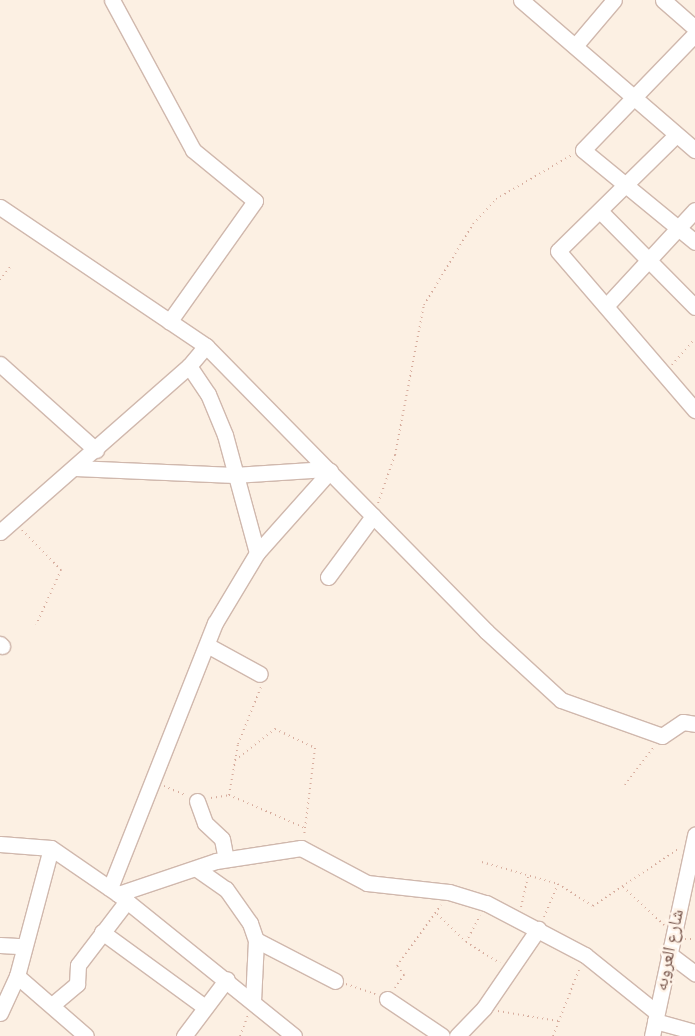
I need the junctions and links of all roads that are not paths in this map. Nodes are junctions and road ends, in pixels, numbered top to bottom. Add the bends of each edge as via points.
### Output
1 (112, 0) edge
2 (521, 0) edge
3 (614, 0) edge
4 (663, 0) edge
5 (695, 28) edge
6 (695, 34) edge
7 (575, 46) junction
8 (637, 98) junction
9 (676, 135) junction
10 (695, 150) edge
11 (626, 187) junction
12 (1, 210) edge
13 (695, 210) edge
14 (600, 211) junction
15 (679, 229) junction
16 (695, 242) edge
17 (648, 263) junction
18 (606, 306) junction
19 (695, 307) edge
20 (169, 322) junction
21 (206, 346) junction
22 (0, 364) edge
23 (189, 366) junction
24 (695, 410) edge
25 (96, 450) junction
26 (75, 468) junction
27 (328, 470) junction
28 (234, 475) junction
29 (373, 516) junction
30 (0, 532) edge
31 (257, 553) junction
32 (328, 577) dead end
33 (207, 645) junction
34 (260, 674) road end
35 (695, 724) edge
36 (197, 800) dead end
37 (695, 836) edge
38 (0, 844) edge
39 (50, 848) junction
40 (226, 859) junction
41 (197, 870) junction
42 (118, 894) junction
43 (538, 929) junction
44 (102, 932) junction
45 (256, 940) junction
46 (0, 945) edge
47 (22, 946) junction
48 (668, 953) junction
49 (695, 973) edge
50 (17, 976) junction
51 (227, 979) junction
52 (336, 981) road end
53 (388, 999) road end
54 (252, 1002) junction
55 (52, 1005) junction
56 (205, 1007) junction
57 (0, 1013) edge
58 (654, 1023) edge
59 (695, 1032) edge
60 (434, 1034) edge
61 (86, 1036) edge
62 (184, 1036) edge
63 (294, 1036) edge
64 (456, 1036) edge

1 - 20 street via 194,150 255,201
2 - 7 street
3 - 7 street
4 - 5 street
6 - 8 street
7 - 8 street
8 - 9 street
8 - 11 street via 583,150
9 - 10 street
9 - 11 street
11 - 14 street
11 - 15 street
12 - 20 street
13 - 15 street
14 - 17 street
14 - 18 street via 561,245 558,253
15 - 16 street
15 - 17 street
17 - 18 street
17 - 19 street
18 - 24 street
20 - 21 street
21 - 23 street
21 - 27 street
22 - 25 street
23 - 25 street
23 - 28 street via 214,405
25 - 26 street
26 - 28 street
26 - 30 street
27 - 28 street
27 - 29 street
27 - 31 street
28 - 31 street
29 - 32 street
29 - 35 street via 561,700 662,736 683,722
31 - 33 street via 214,623
33 - 34 street
33 - 42 street
36 - 40 street via 206,823 222,839
37 - 48 street, شارع العروبه
38 - 39 street
39 - 42 street
39 - 47 street
40 - 41 street
40 - 43 street via 301,848 367,883 449,892 486,903
41 - 42 street
41 - 45 street via 233,896
42 - 44 street
42 - 51 street
43 - 58 street via 585,955
43 - 64 street via 484,1008
44 - 55 street via 78,965 77,984
44 - 56 street
45 - 52 street
45 - 54 street
46 - 47 street
47 - 50 street
48 - 49 street
48 - 58 street, شارع العروبه
50 - 55 street
50 - 57 street
51 - 54 street
51 - 56 street
53 - 60 street
54 - 63 street
55 - 61 street
56 - 62 street
58 - 59 street

